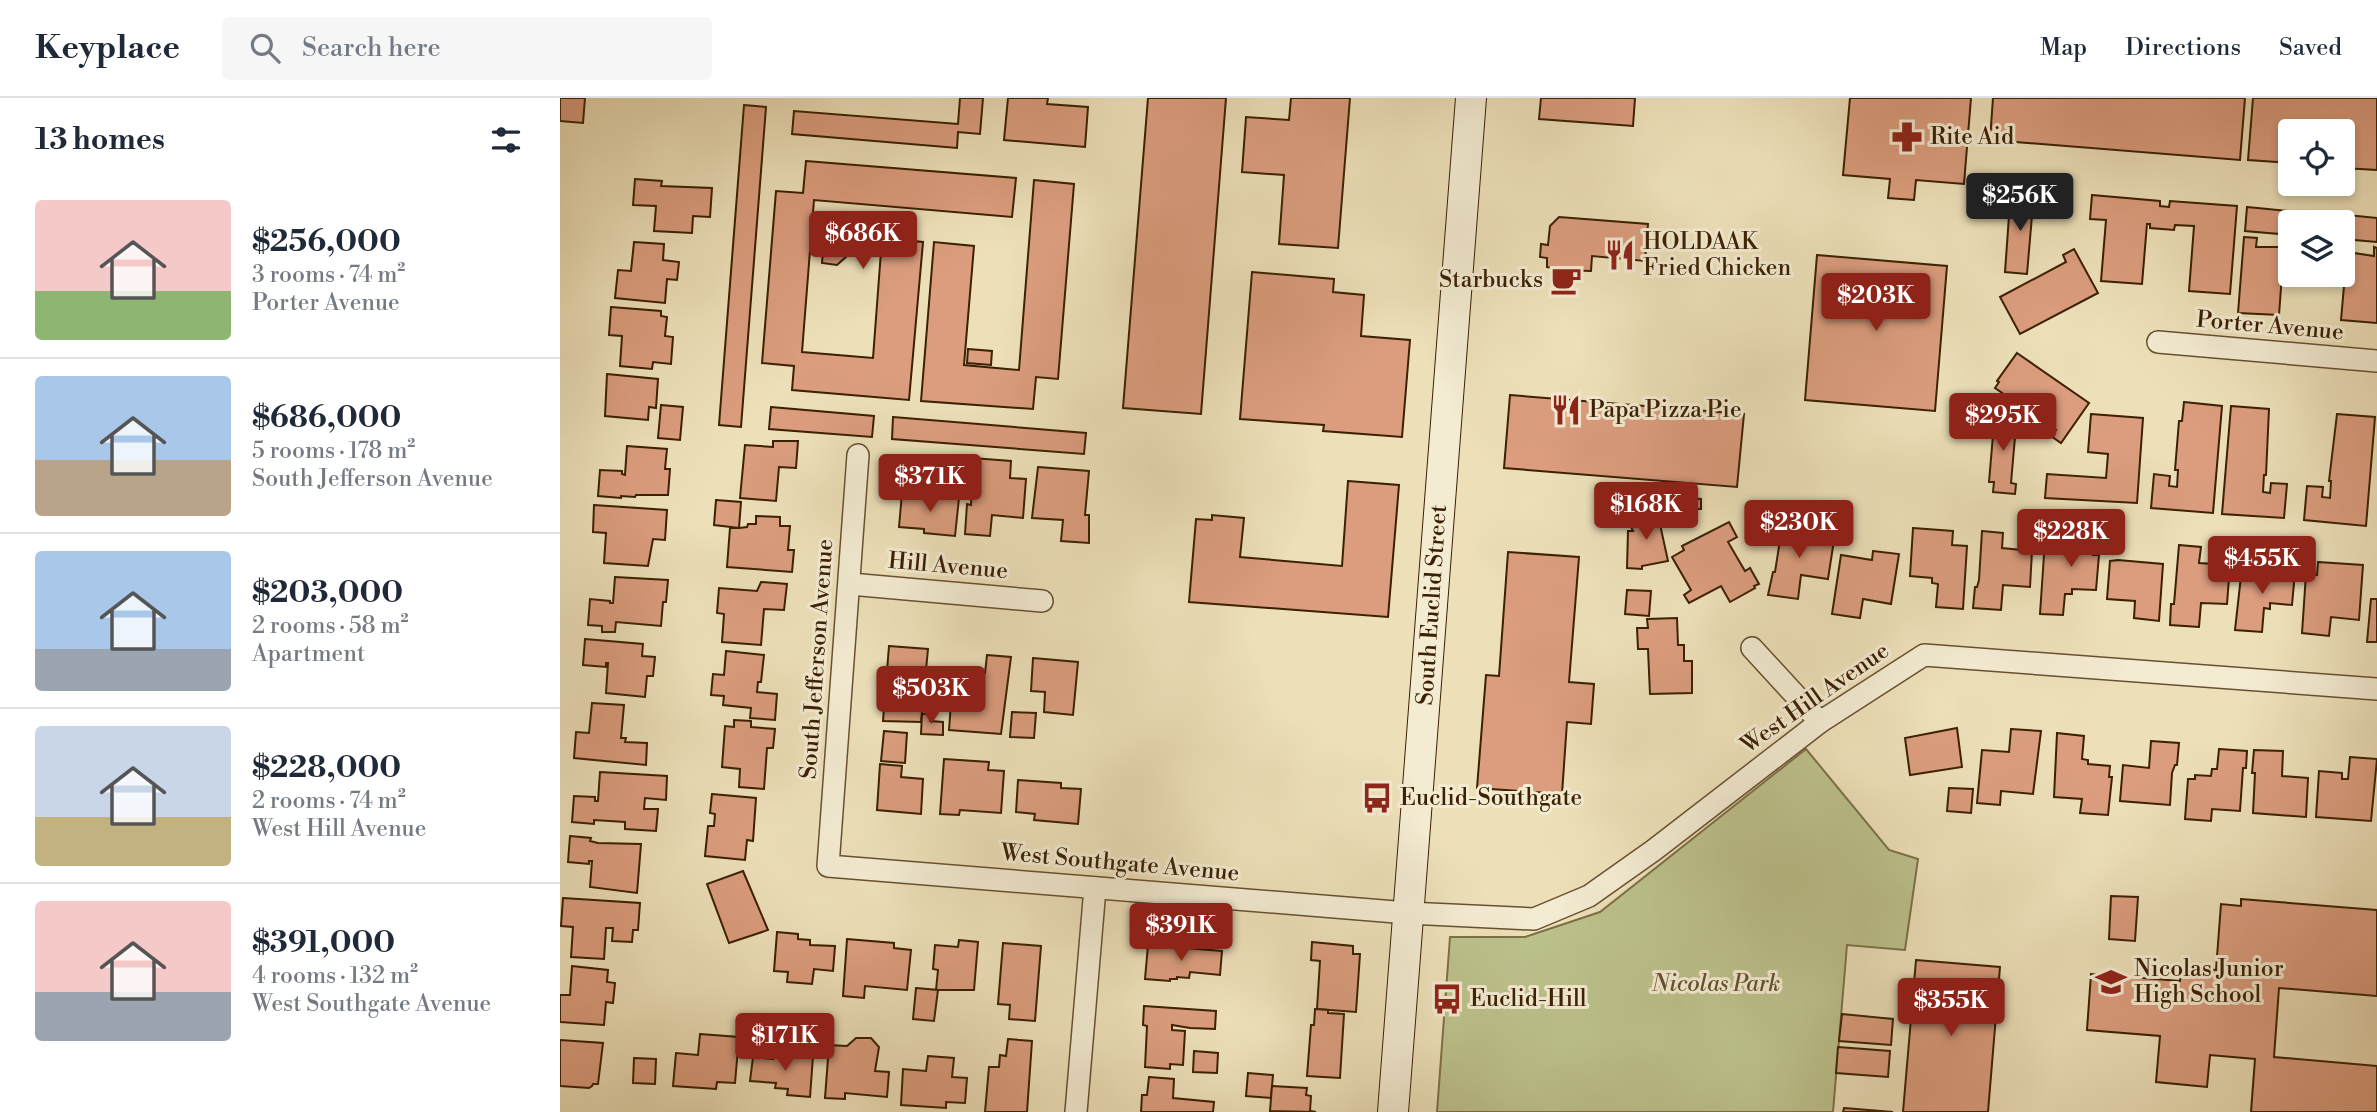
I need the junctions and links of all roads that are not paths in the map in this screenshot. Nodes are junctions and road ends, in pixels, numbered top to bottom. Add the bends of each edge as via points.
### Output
1 (1471, 98) edge
2 (2158, 342) dead end
3 (2377, 361) edge
4 (858, 455) dead end
5 (850, 584) junction
6 (1042, 601) dead end
7 (1752, 648) dead end
8 (2377, 688) edge
9 (1820, 722) junction
10 (828, 866) joint
11 (1095, 888) junction
12 (1408, 913) junction
13 (1076, 1112) edge
14 (1393, 1112) edge

1 - 12 main road, South Euclid Street
2 - 3 street, Porter Avenue
4 - 5 street, South Jefferson Avenue
5 - 6 street, Hill Avenue
5 - 10 street, South Jefferson Avenue
7 - 9 street
8 - 9 street, West Hill Avenue via 1924,655
9 - 12 street, West Hill Avenue via 1589,896 1534,919
10 - 11 street, West Southgate Avenue
11 - 12 street, West Southgate Avenue
11 - 13 street
12 - 14 main road, South Euclid Street

